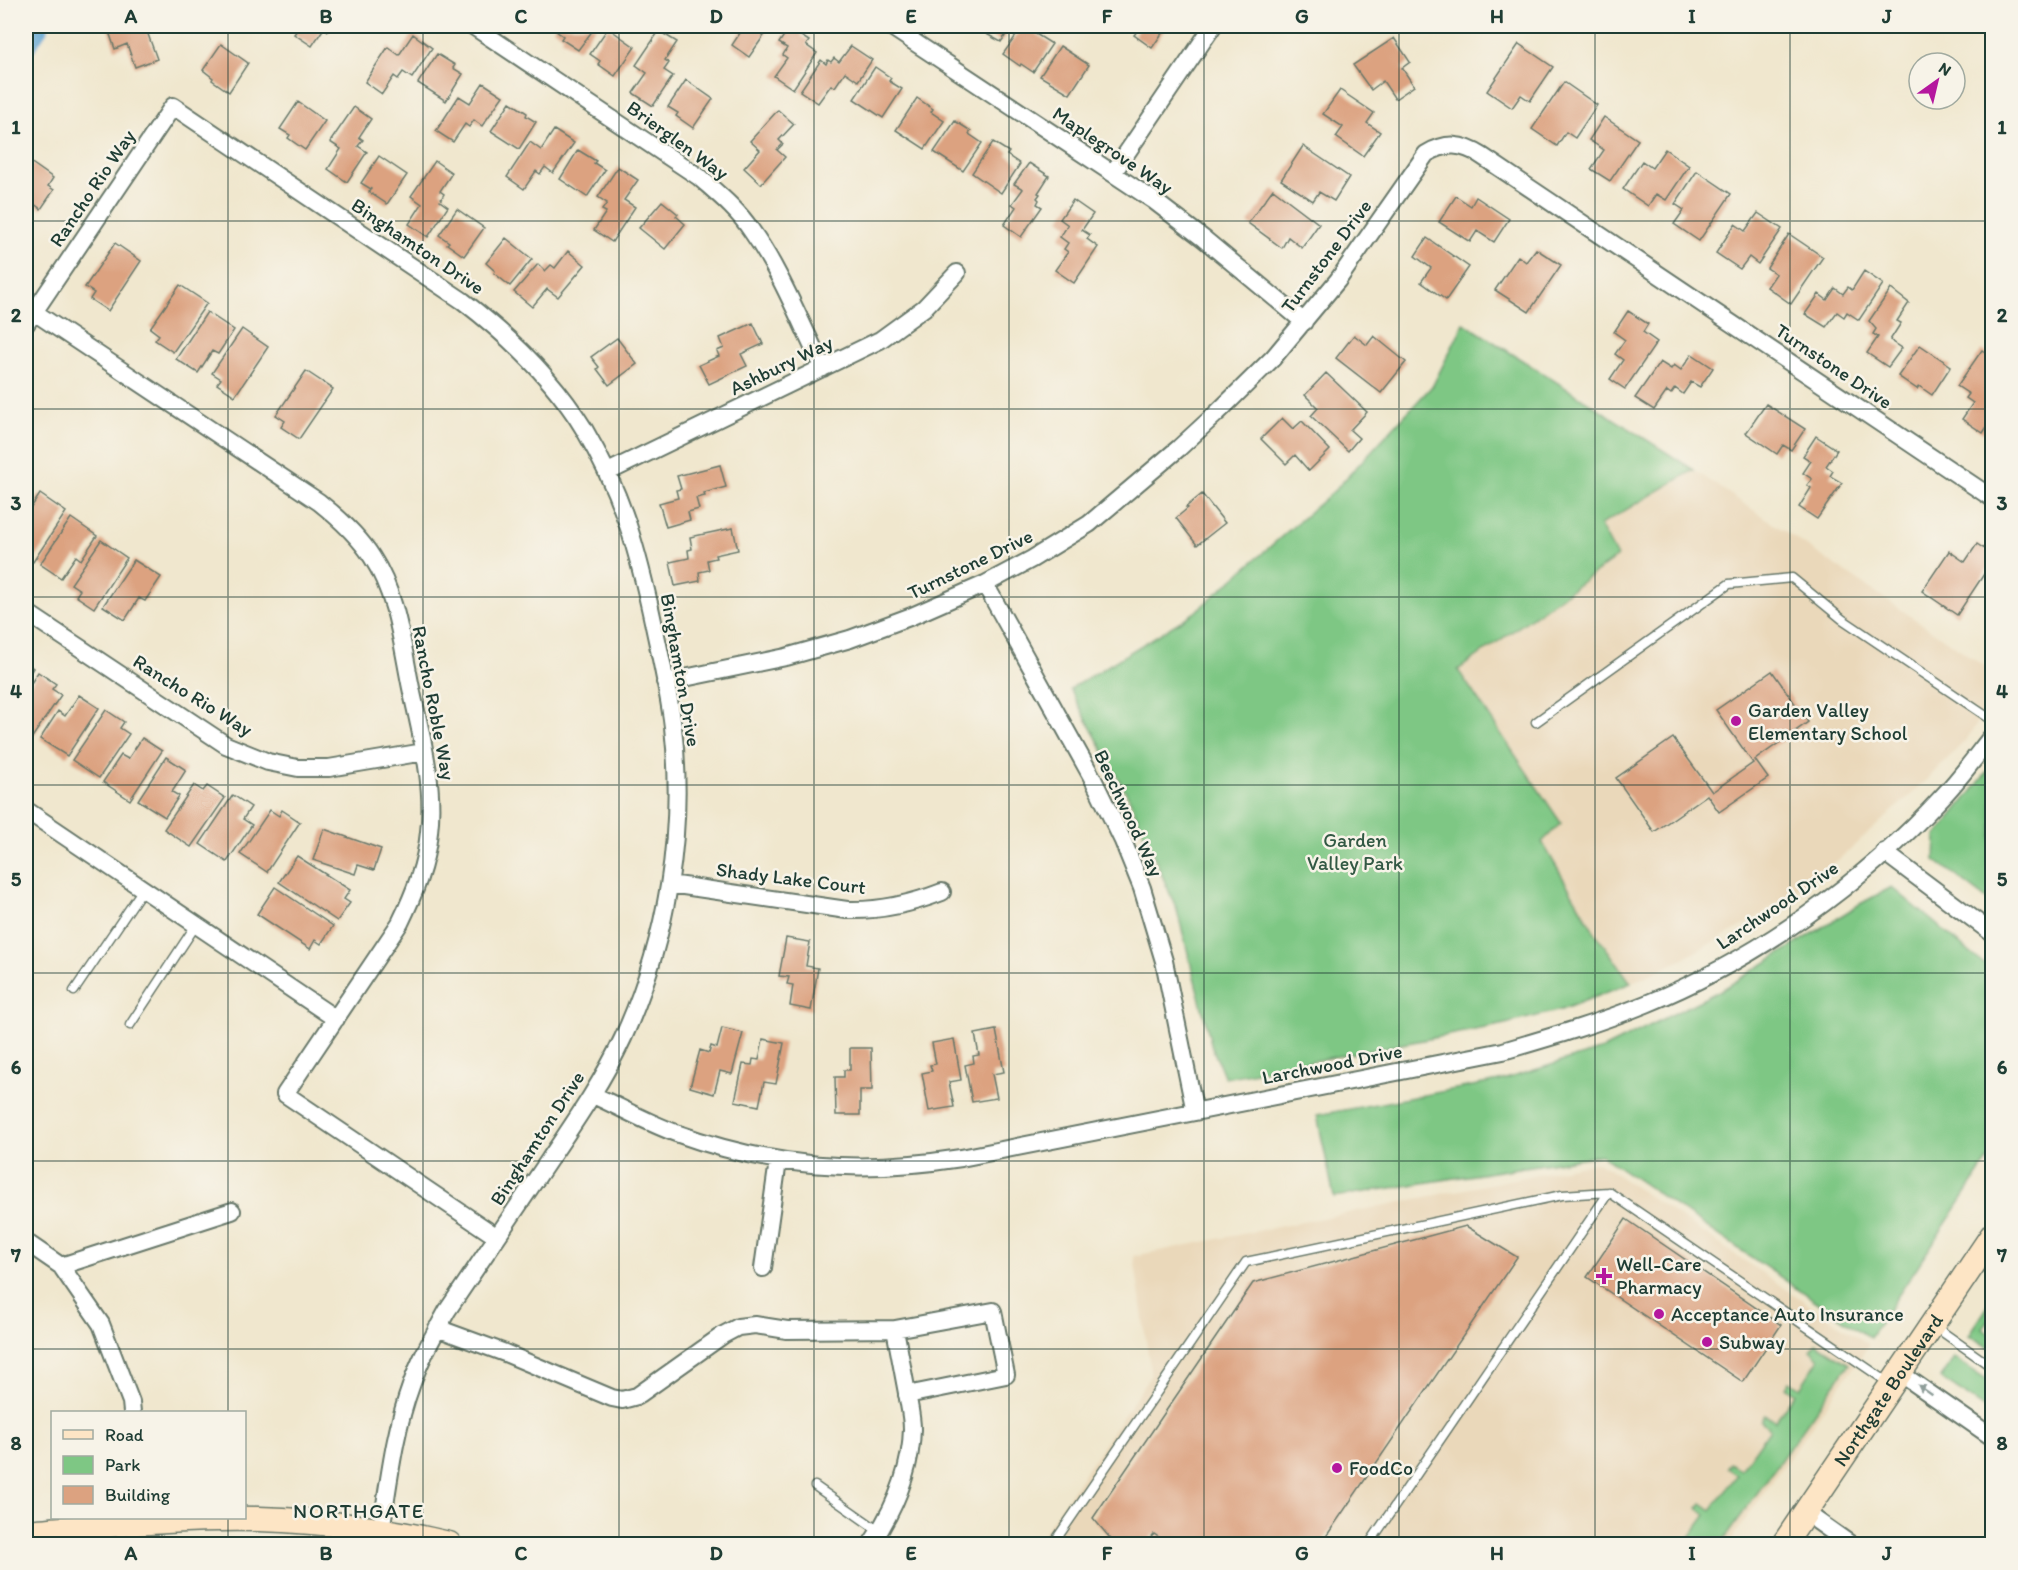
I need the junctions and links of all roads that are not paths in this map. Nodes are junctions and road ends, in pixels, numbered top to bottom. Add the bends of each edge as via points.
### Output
1 (473, 26) edge
2 (890, 26) edge
3 (1213, 26) edge
4 (173, 106) joint
5 (1113, 173) junction
6 (957, 273) dead end
7 (30, 318) edge
8 (1304, 322) junction
9 (822, 368) junction
10 (608, 472) junction
11 (1992, 498) edge
12 (985, 584) junction
13 (26, 612) edge
14 (665, 682) junction
15 (1992, 720) edge
16 (1536, 722) dead end
17 (1990, 743) edge
18 (424, 752) junction
19 (26, 810) edge
20 (1884, 852) junction
21 (670, 884) junction
22 (143, 890) junction
23 (942, 892) dead end
24 (196, 925) junction
25 (1992, 933) edge
26 (74, 990) dead end
27 (336, 1019) junction
28 (130, 1025) dead end
29 (593, 1095) junction
30 (1195, 1112) junction
31 (778, 1161) junction
32 (1610, 1192) junction
33 (232, 1211) dead end
34 (1992, 1236) edge
35 (497, 1237) junction
36 (26, 1242) edge
37 (62, 1266) junction
38 (763, 1268) dead end
39 (1932, 1325) junction
40 (437, 1328) junction
41 (895, 1329) junction
42 (1992, 1367) edge
43 (1896, 1379) junction
44 (907, 1395) junction
45 (132, 1411) edge
46 (1992, 1437) edge
47 (815, 1486) dead end
48 (1806, 1513) junction
49 (144, 1520) edge
50 (381, 1530) junction
51 (26, 1532) edge
52 (875, 1538) edge
53 (449, 1545) edge
54 (1053, 1545) edge
55 (1369, 1545) edge
56 (1784, 1545) edge
57 (1850, 1545) edge

1 - 9 street, Brierglen Way via 699,177 731,206 773,265
2 - 5 street, Maplegrove Way
3 - 5 street
4 - 7 street, Rancho Rio Way
4 - 10 street, Binghamton Drive via 488,320 555,388
5 - 8 street, Maplegrove Way via 1204,239
6 - 9 street, Ashbury Way via 910,319 880,340
7 - 18 street, Rancho Roble Way via 319,501 354,532 373,558 397,617
8 - 11 street, Turnstone Drive via 1359,252 1426,154 1450,144 1463,146
8 - 12 street, Turnstone Drive via 1218,412 1089,524
9 - 10 street, Ashbury Way
10 - 14 street, Binghamton Drive via 633,534
12 - 14 street, Turnstone Drive via 850,639 786,657
12 - 30 street, Beechwood Way via 1093,779 1142,888 1164,961
13 - 18 street, Rancho Rio Way via 226,745 268,762 298,768 329,768
14 - 21 street, Binghamton Drive via 676,766 676,826
15 - 16 lane via 1842,619 1792,578 1729,584
17 - 20 street, Larchwood Drive via 1944,795
18 - 27 street, Rancho Roble Way via 430,799 429,832 414,894 400,923
19 - 22 street
20 - 25 street
20 - 30 street, Larchwood Drive via 1806,915 1755,948 1703,978 1637,1008 1503,1051
21 - 23 street, Shady Lake Court via 864,911 916,902
21 - 29 street, Binghamton Drive via 645,983
22 - 24 street
22 - 26 lane
24 - 27 street
24 - 28 lane
27 - 35 street, Rancho Roble Way via 285,1094
29 - 31 street, Larchwood Drive via 674,1132
29 - 35 street, Binghamton Drive
30 - 31 street, Larchwood Drive via 920,1165 831,1167
31 - 38 street
32 - 43 lane
32 - 54 lane via 1562,1195 1246,1262
32 - 55 lane
33 - 37 street
34 - 39 main road, Northgate Boulevard
35 - 40 street, Binghamton Drive
36 - 37 street
37 - 45 street via 101,1323
39 - 42 lane
39 - 43 main road, Northgate Boulevard
40 - 41 street via 622,1400 637,1396 738,1327
40 - 50 street, Binghamton Drive via 405,1403
41 - 44 street
41 - 44 street via 993,1311 1006,1375
46 -> 43 street
43 - 48 main road, Northgate Boulevard
44 - 52 street via 912,1428 910,1453 898,1497
47 - 52 lane
48 - 56 main road, Northgate Boulevard
48 - 57 street
49 - 50 main road via 258,1519
49 - 51 main road
50 - 53 main road

